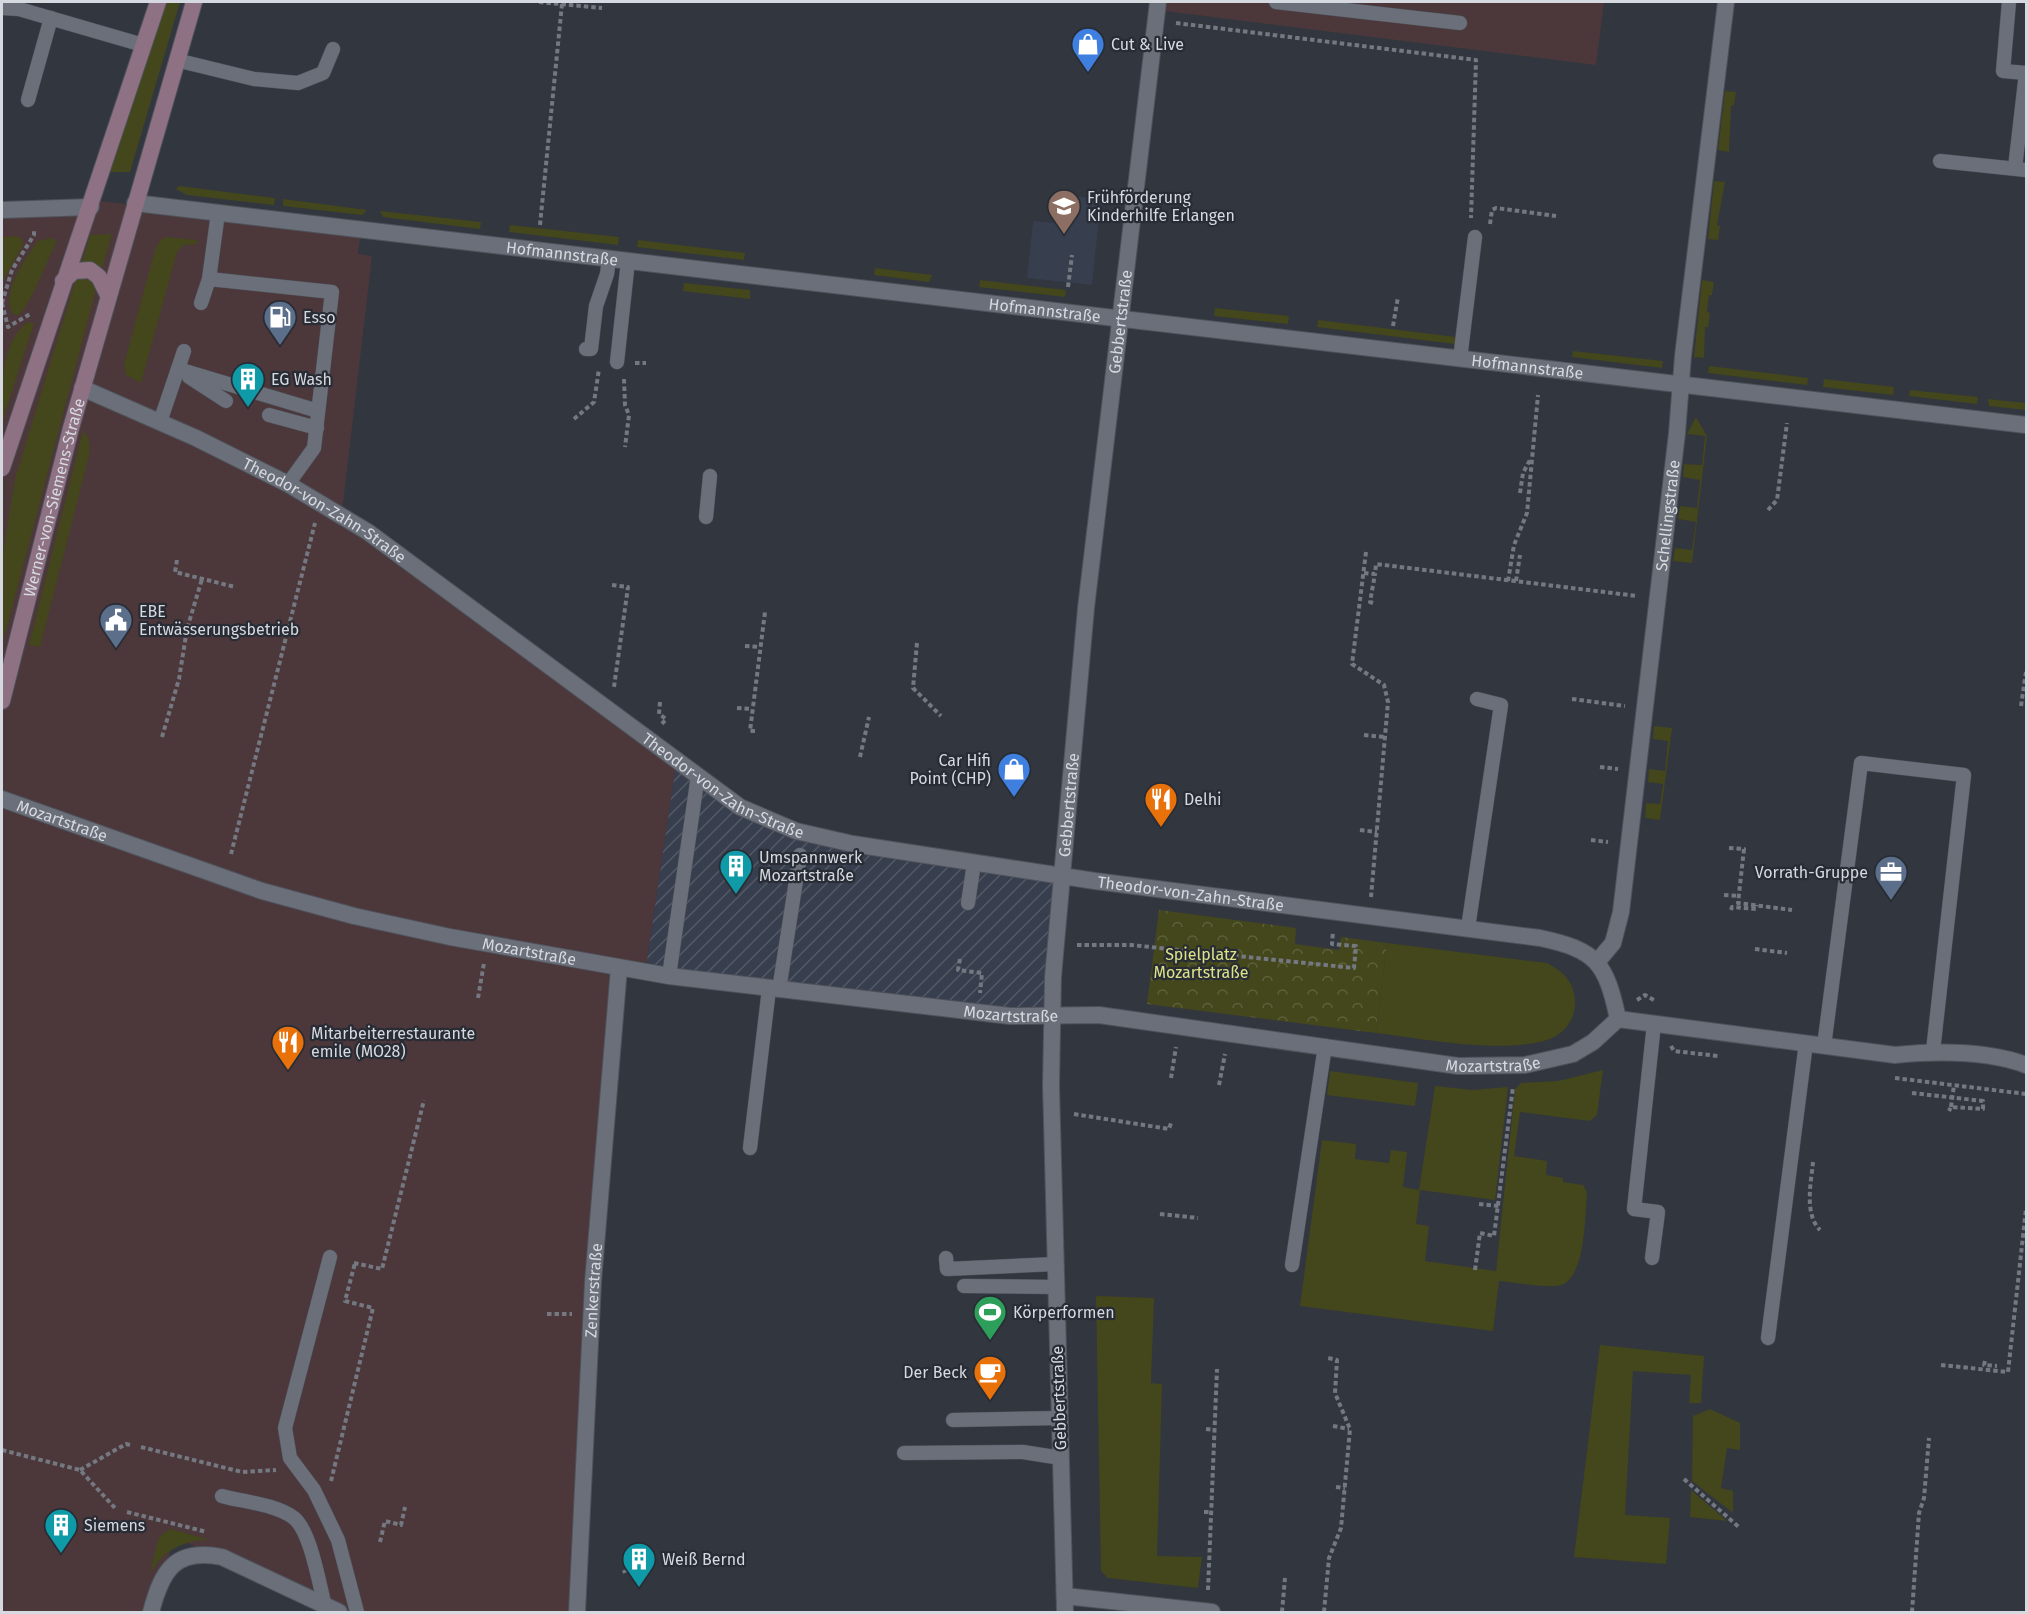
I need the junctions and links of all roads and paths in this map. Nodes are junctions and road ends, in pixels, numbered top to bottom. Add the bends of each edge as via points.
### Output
1 (158, 2) edge
2 (194, 2) edge
3 (539, 2) edge
4 (554, 2) edge
5 (1158, 2) edge
6 (1276, 2) edge
7 (1726, 2) edge
8 (2009, 2) edge
9 (562, 4) junction
10 (1347, 6) edge
11 (2, 8) edge
12 (602, 8) dead end
13 (51, 18) junction
14 (1166, 21) dead end
15 (1460, 23) dead end
16 (143, 45) junction
17 (333, 50) dead end
18 (176, 60) junction
19 (2026, 73) edge
20 (28, 100) dead end
21 (1940, 161) dead end
22 (2021, 169) edge
23 (135, 203) junction
24 (91, 207) junction
25 (35, 209) junction
26 (2, 210) edge
27 (218, 213) junction
28 (1556, 216) dead end
29 (540, 225) dead end
30 (1482, 235) junction
31 (1072, 255) dead end
32 (609, 259) junction
33 (628, 261) junction
34 (208, 279) junction
35 (63, 281) junction
36 (1068, 287) dead end
37 (108, 295) junction
38 (1398, 297) dead end
39 (2, 303) edge
40 (201, 303) dead end
41 (1121, 319) junction
42 (1393, 326) dead end
43 (8, 327) dead end
44 (586, 349) dead end
45 (184, 351) dead end
46 (1460, 359) junction
47 (616, 362) junction
48 (646, 363) dead end
49 (178, 369) junction
50 (1681, 384) junction
51 (82, 388) junction
52 (1538, 395) dead end
53 (226, 401) dead end
54 (318, 411) junction
55 (269, 415) dead end
56 (160, 422) junction
57 (1787, 423) dead end
58 (2026, 425) edge
59 (316, 428) junction
60 (625, 447) dead end
61 (1532, 456) junction
62 (2, 468) edge
63 (710, 476) dead end
64 (288, 484) junction
65 (1520, 493) dead end
66 (1768, 510) dead end
67 (318, 513) dead end
68 (706, 517) dead end
69 (1366, 552) dead end
70 (1520, 555) dead end
71 (177, 560) dead end
72 (1364, 573) junction
73 (1375, 574) junction
74 (202, 579) junction
75 (1508, 580) junction
76 (1515, 581) junction
77 (612, 585) dead end
78 (235, 587) dead end
79 (1656, 599) junction
80 (1373, 603) dead end
81 (765, 612) dead end
82 (917, 644) dead end
83 (745, 646) dead end
84 (759, 647) junction
85 (2026, 672) edge
86 (1478, 699) dead end
87 (1572, 699) dead end
88 (2, 700) edge
89 (660, 702) dead end
90 (602, 705) junction
91 (2021, 706) dead end
92 (737, 708) dead end
93 (752, 709) junction
94 (1644, 709) junction
95 (941, 716) dead end
96 (869, 717) dead end
97 (666, 720) dead end
98 (755, 731) dead end
99 (1364, 735) dead end
100 (162, 737) dead end
101 (1384, 737) junction
102 (860, 757) dead end
103 (698, 776) junction
104 (2, 799) edge
105 (1360, 830) dead end
106 (1377, 832) junction
107 (1729, 848) dead end
108 (231, 854) dead end
109 (800, 855) dead end
110 (974, 863) junction
111 (1062, 876) junction
112 (1724, 895) dead end
113 (1738, 897) junction
114 (968, 903) dead end
115 (1756, 905) junction
116 (1731, 910) dead end
117 (1792, 910) dead end
118 (1335, 911) junction
119 (1370, 915) junction
120 (1468, 928) junction
121 (1055, 945) junction
122 (1755, 949) dead end
123 (1787, 953) dead end
124 (960, 959) dead end
125 (484, 960) dead end
126 (1597, 963) junction
127 (619, 968) junction
128 (982, 973) dead end
129 (669, 976) junction
130 (774, 989) junction
131 (478, 998) dead end
132 (1051, 1015) junction
133 (1618, 1019) junction
134 (1654, 1024) junction
135 (1179, 1026) junction
136 (1229, 1032) junction
137 (1806, 1043) junction
138 (1325, 1046) junction
139 (1824, 1046) junction
140 (1933, 1051) junction
141 (2026, 1065) edge
142 (1515, 1066) junction
143 (1171, 1078) dead end
144 (1219, 1085) dead end
145 (1954, 1085) dead end
146 (1912, 1093) dead end
147 (1952, 1098) junction
148 (424, 1100) dead end
149 (1074, 1114) dead end
150 (1171, 1123) dead end
151 (750, 1148) dead end
152 (1814, 1154) dead end
153 (1479, 1204) dead end
154 (1499, 1206) junction
155 (2026, 1209) edge
156 (1160, 1214) dead end
157 (1198, 1218) dead end
158 (1820, 1230) dead end
159 (330, 1257) joint
160 (1652, 1257) dead end
161 (946, 1258) dead end
162 (355, 1263) junction
163 (1056, 1264) junction
164 (1292, 1265) dead end
165 (1475, 1270) dead end
166 (964, 1286) dead end
167 (1056, 1287) junction
168 (1768, 1338) dead end
169 (1328, 1358) dead end
170 (1985, 1361) dead end
171 (1941, 1365) dead end
172 (1996, 1366) dead end
173 (1217, 1369) dead end
174 (1059, 1418) junction
175 (953, 1420) dead end
176 (1333, 1426) dead end
177 (1206, 1429) dead end
178 (1350, 1429) junction
179 (1215, 1430) junction
180 (1929, 1438) dead end
181 (130, 1445) dead end
182 (141, 1447) dead end
183 (2, 1450) edge
184 (904, 1453) dead end
185 (1061, 1458) junction
186 (294, 1467) junction
187 (80, 1470) junction
188 (1684, 1479) dead end
189 (1336, 1486) dead end
190 (1345, 1488) junction
191 (222, 1496) dead end
192 (405, 1507) dead end
193 (115, 1508) dead end
194 (324, 1508) junction
195 (127, 1512) dead end
196 (1204, 1512) dead end
197 (1211, 1512) junction
198 (1740, 1528) dead end
199 (380, 1542) dead end
200 (222, 1557) junction
201 (1285, 1578) dead end
202 (1065, 1604) edge
203 (332, 1609) edge
204 (151, 1612) edge
205 (357, 1612) edge
206 (577, 1612) edge
207 (1207, 1612) edge
208 (1212, 1612) edge
209 (1282, 1612) edge
210 (1324, 1612) edge
211 (1912, 1612) edge

1 - 16 main road
2 - 18 main road, Werner-von-Siemens-Straße
3 - 4 path
4 - 9 path
5 - 41 street, Gebbertstraße
6 - 10 lane
7 - 50 street, Schellingstraße
8 - 19 lane via 2003,71
9 - 12 path
9 - 29 path
10 - 15 lane
11 - 13 lane
13 - 16 lane
13 - 20 lane
14 - 30 path via 1476,60 1471,235
16 - 24 main road
17 - 18 lane via 323,73 298,83 254,79
18 - 23 main road, Werner-von-Siemens-Straße
19 - 22 lane
21 - 22 lane
23 - 27 street, Hofmannstraße
23 - 37 main road, Werner-von-Siemens-Straße
24 - 25 street
24 - 35 main road
25 - 26 street
25 - 39 path via 34,235 12,270
27 - 32 street, Hofmannstraße
27 - 34 lane
28 - 30 path via 1497,208 1492,210
30 - 46 lane
31 - 36 path
32 - 33 street, Hofmannstraße
32 - 44 lane via 596,306 591,349
33 - 41 street, Hofmannstraße
33 - 47 lane
34 - 40 lane
34 - 54 lane via 332,292
35 - 37 main road via 74,272 90,270 99,277
35 - 62 main road
37 - 51 main road, Werner-von-Siemens-Straße
38 - 42 path
39 - 43 path
41 - 46 street, Hofmannstraße
41 - 111 street, Gebbertstraße via 1086,608
45 - 49 lane
46 - 50 street, Hofmannstraße
47 - 48 path
47 - 60 path via 624,381 629,415
49 - 53 lane
49 - 54 lane
49 - 56 lane
50 - 58 street, Hofmannstraße
50 - 79 street, Schellingstraße
51 - 56 street, Theodor-von-Zahn-Straße
51 - 88 main road, Werner-von-Siemens-Straße
52 - 61 path
54 - 59 lane
55 - 59 lane
56 - 64 street, Theodor-von-Zahn-Straße
57 - 66 path via 1778,500
59 - 64 lane via 314,448
61 - 65 path via 1523,473
61 - 75 path via 1527,513 1514,545
63 - 68 lane
64 - 90 street, Theodor-von-Zahn-Straße via 368,532
67 - 108 path
69 - 72 path
70 - 76 path
71 - 74 path via 175,572
72 - 73 path
72 - 101 path via 1352,664 1384,685 1388,702
73 - 75 path via 1376,564
73 - 80 path via 1370,602
74 - 78 path
74 - 100 path
75 - 76 path
76 - 79 path
77 - 90 path via 628,588 614,688
79 - 94 street, Schellingstraße
81 - 84 path
82 - 95 path via 913,688
83 - 84 path
84 - 93 path
85 - 91 path
86 - 120 lane via 1501,705
87 - 94 path
89 - 97 path via 659,714
90 - 103 street, Theodor-von-Zahn-Straße
92 - 93 path
93 - 98 path via 750,731
94 - 126 street, Schellingstraße via 1621,912 1613,943
96 - 102 path
99 - 101 path
101 - 106 path
103 - 110 street, Theodor-von-Zahn-Straße via 740,807 796,831
103 - 129 lane
104 - 127 street, Mozartstraße via 262,891 450,937
105 - 106 path
106 - 119 path
107 - 113 path via 1744,849
109 - 130 lane
110 - 111 street, Theodor-von-Zahn-Straße
110 - 114 lane
111 - 118 street, Theodor-von-Zahn-Straße
111 - 121 street, Gebbertstraße
112 - 113 path
113 - 115 path via 1738,903
115 - 116 path via 1756,909
115 - 117 path
118 - 119 street, Theodor-von-Zahn-Straße
118 - 121 path via 1332,944 1356,946 1354,968 1131,945
119 - 120 street, Theodor-von-Zahn-Straße
120 - 126 street, Theodor-von-Zahn-Straße via 1572,945
121 - 132 street, Gebbertstraße
122 - 123 path
124 - 128 path via 958,970
125 - 131 path
126 - 133 street via 1608,980
127 - 129 street, Mozartstraße
127 - 206 street, Zenkerstraße via 593,1282
129 - 130 street, Mozartstraße
130 - 132 street, Mozartstraße via 1010,1016
130 - 151 lane
132 - 135 street, Mozartstraße via 1099,1015
132 - 163 street, Gebbertstraße
133 - 134 street
133 - 142 street, Mozartstraße via 1574,1054
134 - 137 street
134 - 160 lane via 1634,1209 1658,1212
135 - 136 street, Mozartstraße
135 - 143 path
136 - 138 street, Mozartstraße
136 - 144 path
137 - 139 street
137 - 168 lane
138 - 142 street, Mozartstraße via 1458,1066
138 - 164 lane
139 - 140 street via 1894,1055
139 - 140 lane via 1861,763 1964,776
140 - 141 street via 2014,1060
142 - 154 path
145 - 147 path
146 - 147 path
147 - 147 path via 1950,1109 1983,1109 1983,1101
148 - 162 path via 382,1269
149 - 150 path via 1169,1129
152 - 158 path via 1810,1199 1814,1223
153 - 154 path
154 - 165 path via 1494,1236 1480,1233
155 - 171 path via 2008,1372
156 - 157 path
159 - 162 path
159 - 186 lane via 285,1428 286,1449
161 - 163 lane via 947,1269
162 - 194 path via 345,1301 373,1308
163 - 167 street, Gebbertstraße
166 - 167 lane
167 - 174 street, Gebbertstraße
169 - 178 path via 1337,1360 1335,1393
170 - 172 path via 1984,1365
173 - 179 path
174 - 175 lane
174 - 185 street, Gebbertstraße
176 - 178 path
177 - 179 path
178 - 190 path
179 - 197 path
180 - 211 path
181 - 187 path
182 - 186 path via 242,1472
183 - 187 path
184 - 185 lane via 1023,1452
185 - 202 street, Gebbertstraße
186 - 194 lane
187 - 193 path
188 - 198 path
189 - 190 path
190 - 210 path via 1341,1528 1329,1558
191 - 203 lane via 294,1518 303,1529
192 - 199 path via 401,1526 385,1521
194 - 205 lane via 338,1540
195 - 200 path via 212,1534
196 - 197 path
197 - 207 path
200 - 203 street
200 - 204 street via 191,1555 176,1562 158,1586
201 - 209 path
202 - 207 street
207 - 208 street

